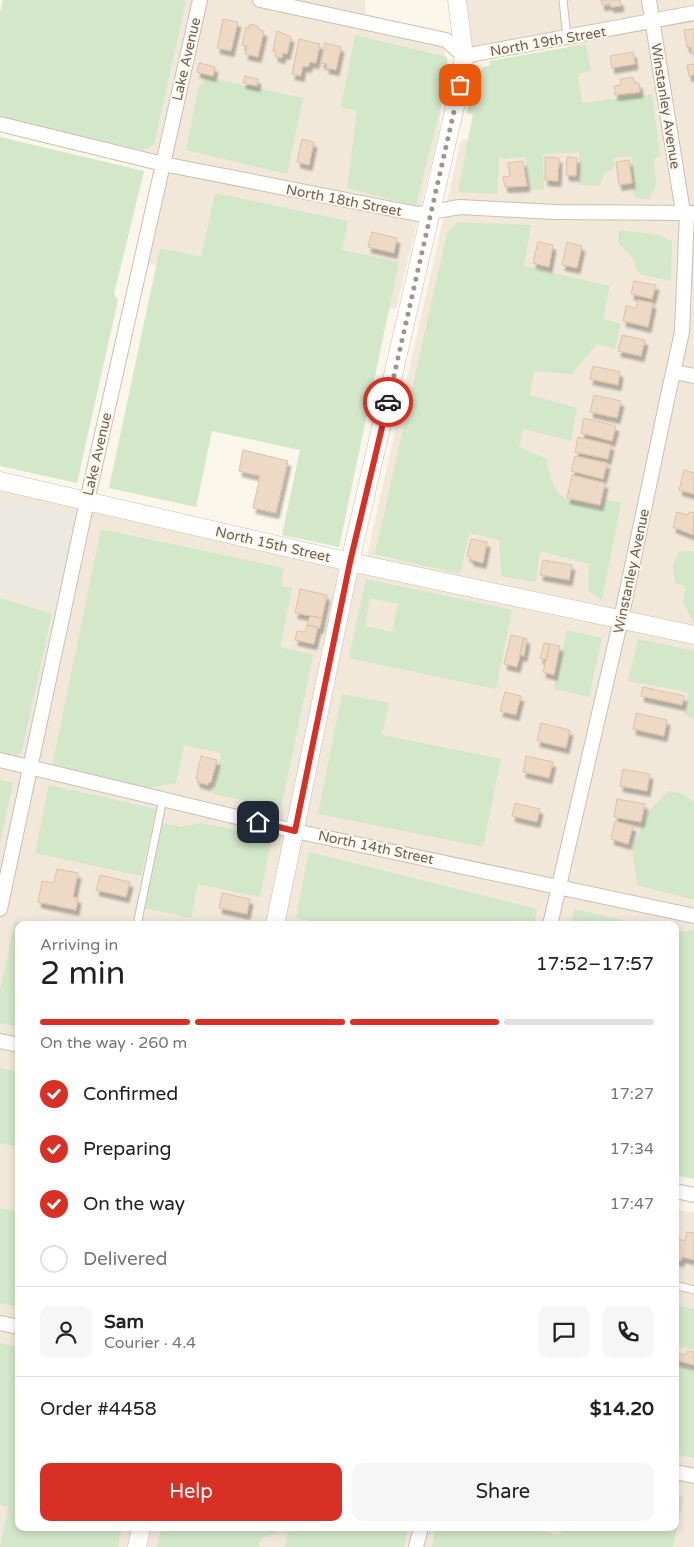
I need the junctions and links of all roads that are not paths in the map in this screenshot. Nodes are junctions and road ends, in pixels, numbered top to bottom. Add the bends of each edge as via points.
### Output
1 (200, 0) edge
2 (260, 0) edge
3 (456, 0) edge
4 (563, 0) edge
5 (649, 0) edge
6 (694, 13) edge
7 (653, 22) junction
8 (567, 37) junction
9 (464, 56) junction
10 (0, 124) edge
11 (163, 164) junction
12 (432, 212) junction
13 (688, 213) edge
14 (675, 372) junction
15 (694, 376) edge
16 (0, 482) edge
17 (87, 501) junction
18 (350, 562) junction
19 (621, 619) junction
20 (694, 636) edge
21 (0, 760) edge
22 (30, 766) junction
23 (163, 799) junction
24 (295, 831) junction
25 (558, 886) junction
26 (0, 909) edge
27 (694, 916) edge
28 (138, 921) edge
29 (276, 921) edge
30 (551, 921) edge
31 (0, 1041) edge
32 (15, 1044) edge
33 (679, 1192) edge
34 (694, 1195) edge
35 (679, 1286) edge
36 (694, 1290) edge
37 (0, 1323) edge
38 (15, 1326) edge
39 (679, 1473) edge
40 (694, 1476) edge
41 (140, 1531) edge
42 (420, 1531) edge
43 (137, 1547) edge
44 (416, 1547) edge

1 - 11 street, Lake Avenue
2 - 9 street via 446,40
3 - 9 street
4 - 8 lane
5 - 7 street, Winstanley Avenue
6 - 7 street, North 19th Street
7 - 8 street, North 19th Street
7 - 13 street, Winstanley Avenue
8 - 9 street, North 19th Street
9 - 12 street
10 - 11 street, North 18th Street
11 - 12 street, North 18th Street via 386,209 418,214
11 - 17 street, Lake Avenue
12 - 13 street, North 18th Street via 460,207 554,212
12 - 18 street
13 - 14 street, Winstanley Avenue via 682,332
14 - 15 street
14 - 19 street, Winstanley Avenue
16 - 17 street, North 15th Street
17 - 18 street, North 15th Street
17 - 22 street, Lake Avenue
18 - 19 street, North 15th Street
18 - 24 street
19 - 20 street, North 15th Street
19 - 25 street, Winstanley Avenue
21 - 22 street, North 14th Street
22 - 23 street, North 14th Street
22 - 26 street, Lake Avenue
23 - 24 street, North 14th Street
23 - 28 lane
24 - 25 street, North 14th Street
24 - 29 street
25 - 27 street, North 14th Street
25 - 30 street, Winstanley Avenue
31 - 32 street
33 - 34 street
35 - 36 lane
37 - 38 street
39 - 40 street
41 - 43 street
42 - 44 street

